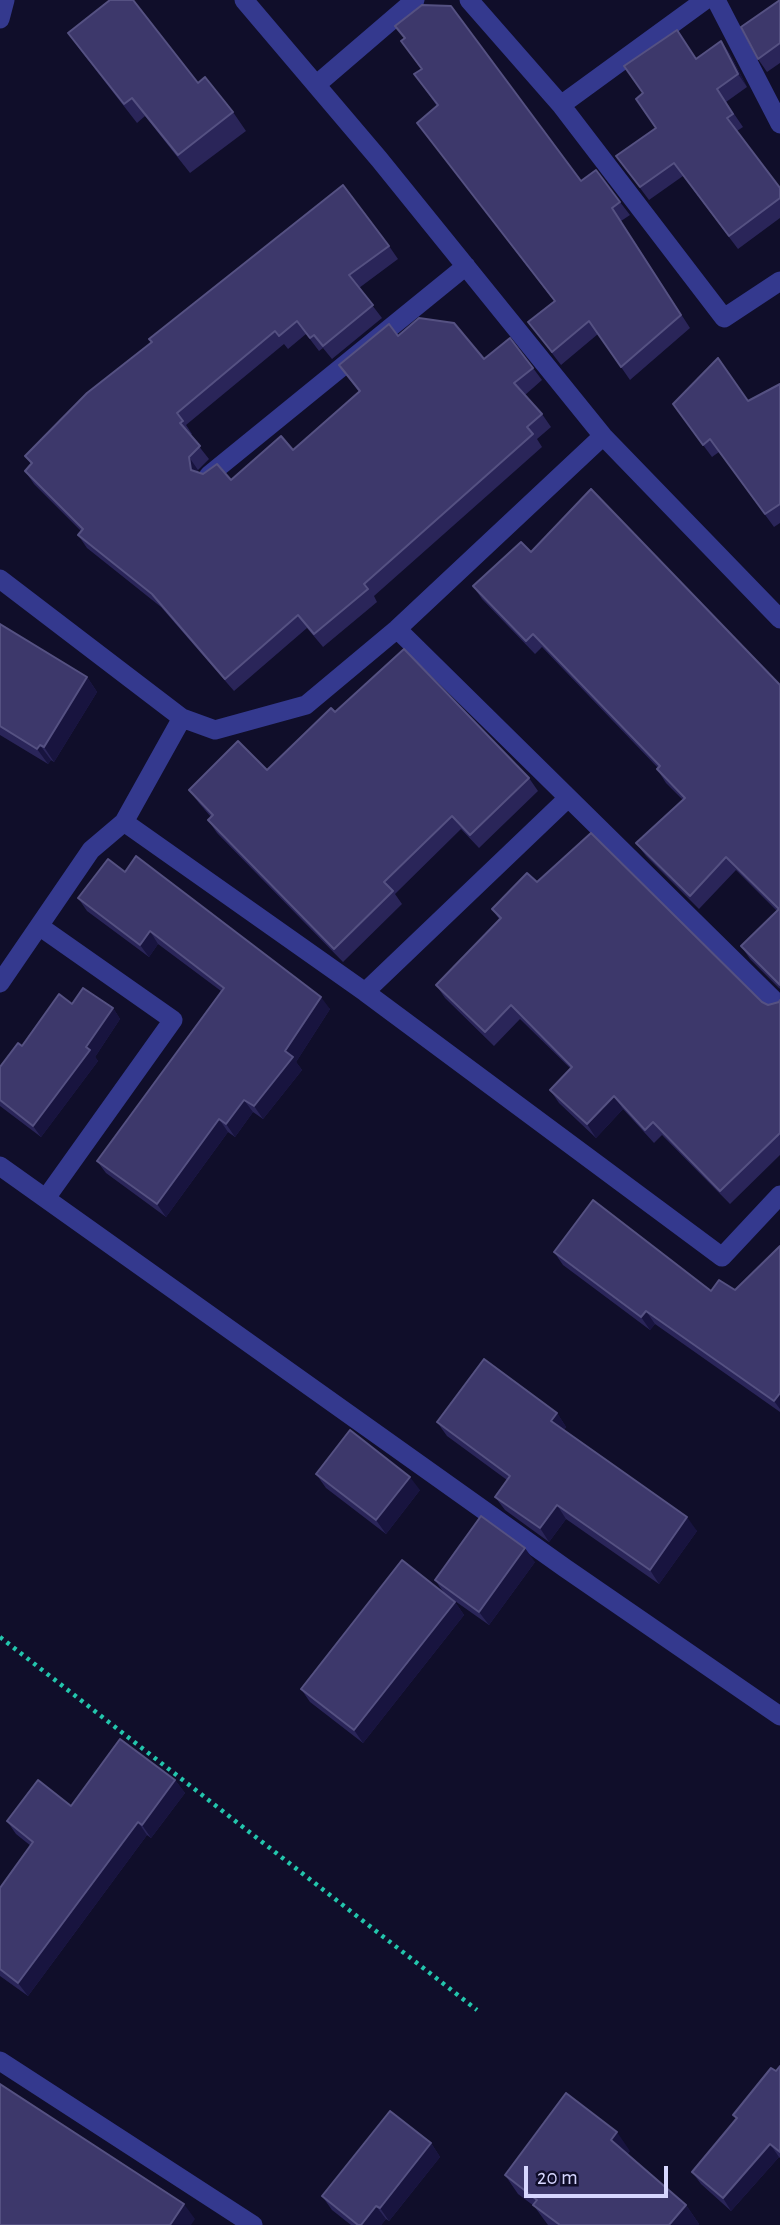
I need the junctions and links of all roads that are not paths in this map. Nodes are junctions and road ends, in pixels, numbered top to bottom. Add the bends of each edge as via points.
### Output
1 (5, 0) edge
2 (244, 0) edge
3 (415, 0) edge
4 (469, 0) edge
5 (705, 0) edge
6 (716, 0) edge
7 (0, 19) edge
8 (316, 85) junction
9 (561, 105) junction
10 (780, 124) edge
11 (466, 266) junction
12 (780, 281) edge
13 (603, 436) junction
14 (209, 475) edge
15 (0, 579) edge
16 (780, 619) edge
17 (397, 629) junction
18 (181, 718) junction
19 (568, 799) junction
20 (124, 822) junction
21 (40, 926) junction
22 (0, 984) edge
23 (365, 992) junction
24 (780, 1006) edge
25 (0, 1166) edge
26 (780, 1195) edge
27 (46, 1198) junction
28 (780, 1716) edge
29 (0, 2062) edge
30 (253, 2225) edge

1 - 7 street
2 - 8 street
3 - 8 street
4 - 9 street
5 - 9 street
6 - 10 street
8 - 11 street
9 - 12 street via 724,318
11 - 13 street
11 - 14 street
13 - 16 street
13 - 17 street
15 - 18 street
17 - 18 street via 306,705 215,730
17 - 19 street
18 - 20 street
19 - 23 street
19 - 24 street
20 - 21 street via 92,850
20 - 23 street
21 - 22 street
21 - 27 street via 173,1020
23 - 26 street via 722,1257
25 - 27 street
27 - 28 street
29 - 30 street

